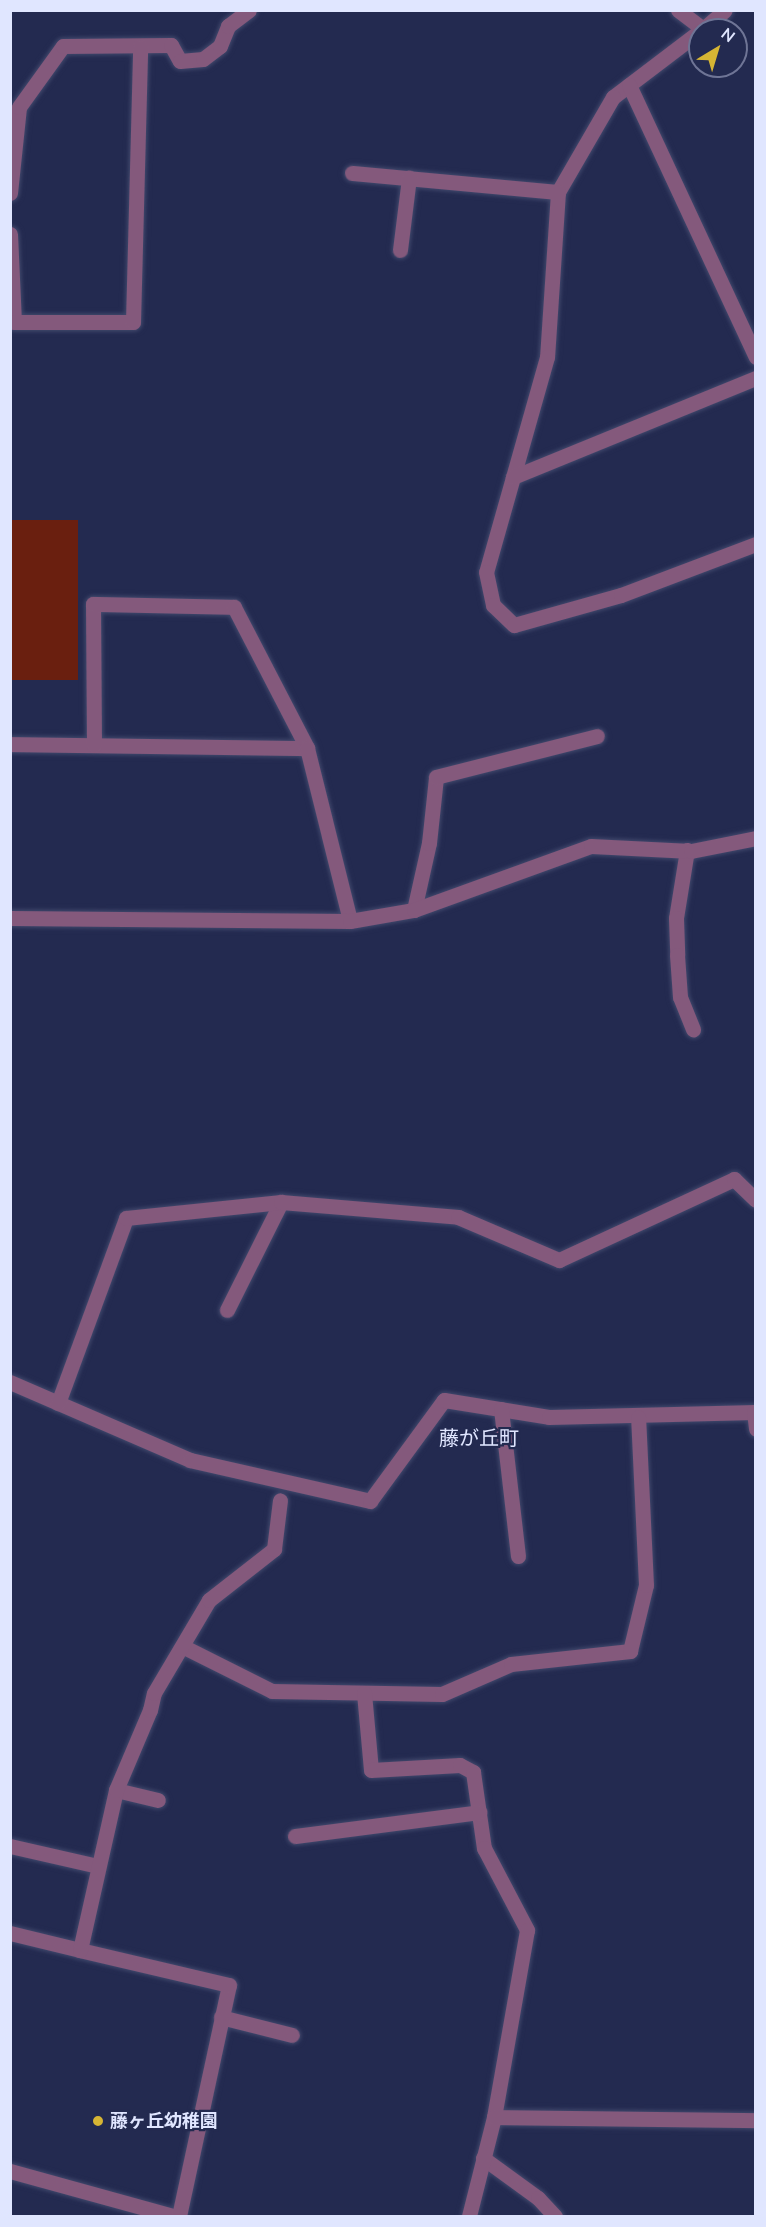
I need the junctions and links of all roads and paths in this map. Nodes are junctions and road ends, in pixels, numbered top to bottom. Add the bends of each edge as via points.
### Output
1 (249, 10) edge
2 (688, 41) edge
3 (140, 47) junction
4 (629, 85) junction
5 (352, 173) dead end
6 (409, 178) junction
7 (558, 192) junction
8 (10, 193) edge
9 (10, 234) edge
10 (400, 250) dead end
11 (756, 357) edge
12 (756, 378) edge
13 (513, 477) junction
14 (756, 544) edge
15 (597, 736) dead end
16 (10, 744) edge
17 (94, 745) junction
18 (306, 748) junction
19 (756, 838) edge
20 (687, 850) junction
21 (414, 910) junction
22 (10, 918) edge
23 (350, 921) junction
24 (693, 1030) dead end
25 (756, 1200) edge
26 (281, 1202) junction
27 (227, 1310) dead end
28 (10, 1382) edge
29 (58, 1403) junction
30 (501, 1410) junction
31 (754, 1412) edge
32 (638, 1417) junction
33 (756, 1430) edge
34 (280, 1500) dead end
35 (518, 1556) dead end
36 (184, 1647) junction
37 (364, 1693) junction
38 (116, 1790) junction
39 (158, 1800) dead end
40 (479, 1812) junction
41 (295, 1836) dead end
42 (10, 1846) edge
43 (98, 1866) junction
44 (10, 1933) edge
45 (80, 1950) junction
46 (221, 2017) junction
47 (292, 2035) dead end
48 (494, 2117) junction
49 (756, 2120) edge
50 (483, 2158) junction
51 (10, 2171) edge
52 (172, 2217) edge
53 (179, 2217) edge
54 (469, 2217) edge
55 (555, 2217) edge

1 - 3 street via 228,26 220,46 203,59 180,61 171,45
2 - 4 street
3 - 8 street via 63,46 19,107
3 - 9 street via 133,322 14,322
4 - 7 street via 613,97
4 - 11 street
5 - 6 street
6 - 7 street
6 - 10 street
7 - 13 street via 547,357
12 - 13 street
13 - 14 street via 486,572 493,605 514,625 621,595
15 - 21 street via 436,777 429,843
16 - 17 street
17 - 18 street
17 - 18 street via 93,604 234,607
18 - 23 street
19 - 20 street
20 - 21 street via 591,846
20 - 24 street via 676,918 677,955 680,998
21 - 23 street
22 - 23 street
25 - 26 street via 734,1179 559,1260 458,1217
26 - 27 street
26 - 29 street via 126,1218
28 - 29 street
29 - 30 street via 190,1460 370,1501 444,1400
30 - 32 street via 549,1417
30 - 35 street
31 - 32 street
31 - 33 street
32 - 37 street via 646,1585 630,1651 511,1664 442,1694
34 - 36 street via 274,1550 209,1600
36 - 37 street via 272,1690
36 - 38 street via 154,1693
37 - 40 street via 371,1770 460,1765 473,1772
38 - 39 street
38 - 43 street
40 - 41 street
40 - 48 street via 484,1848 527,1930
42 - 43 street
43 - 45 street
44 - 45 street
45 - 46 street via 229,1985
46 - 47 street
46 - 53 street
48 - 49 street
48 - 50 street
50 - 54 street
50 - 55 street via 538,2198
51 - 52 street

